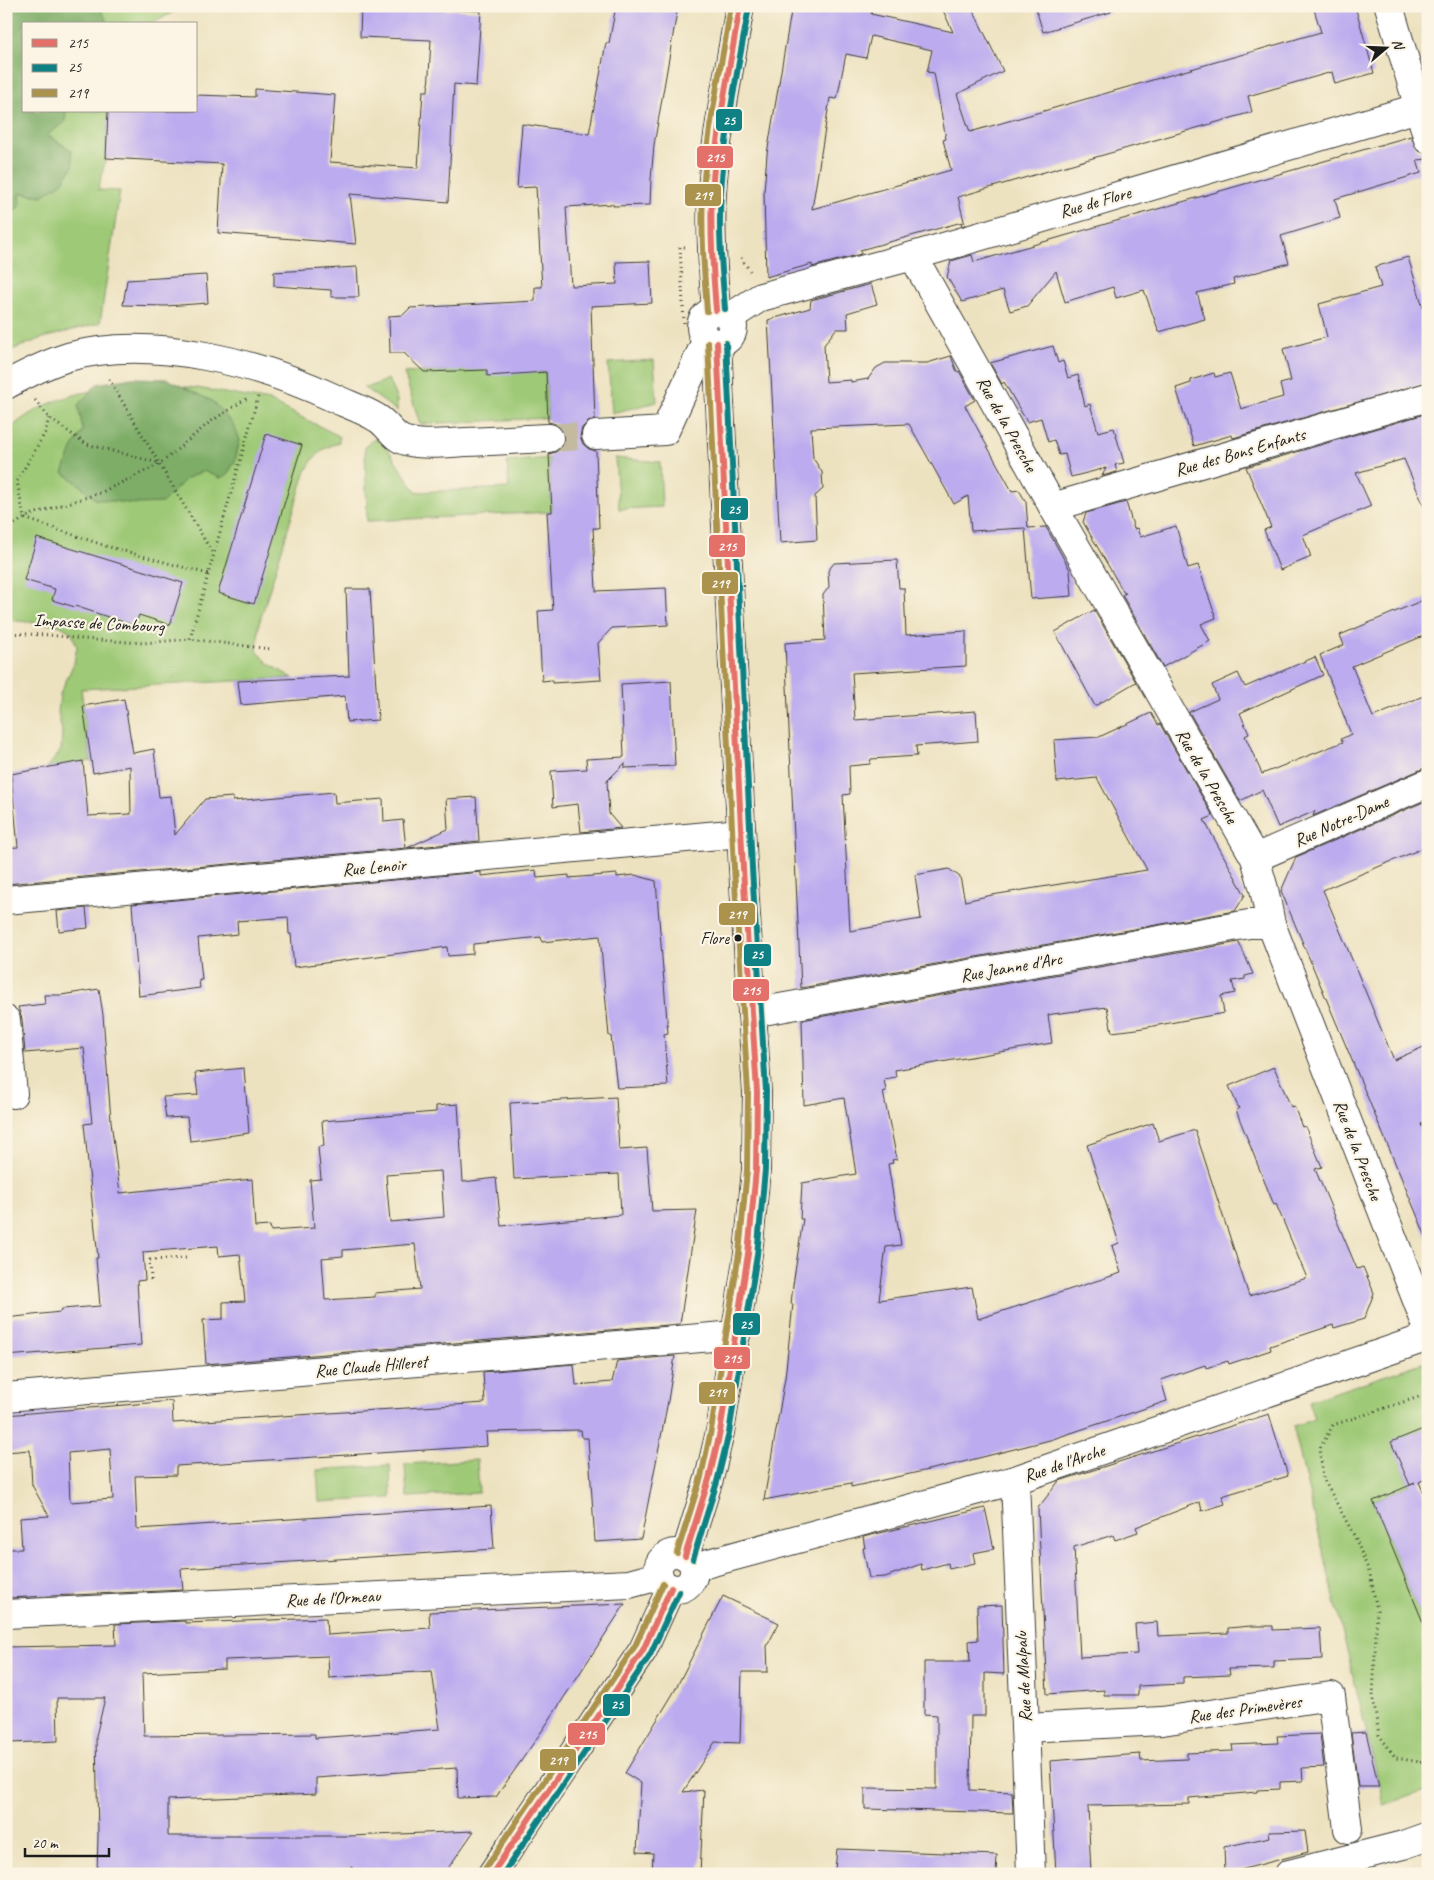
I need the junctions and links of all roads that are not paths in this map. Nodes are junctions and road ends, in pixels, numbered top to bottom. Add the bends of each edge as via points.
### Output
1 (740, 6) edge
2 (1389, 6) edge
3 (1423, 106) edge
4 (1428, 139) edge
5 (913, 256) junction
6 (723, 313) junction
7 (712, 341) junction
8 (12, 382) edge
9 (1428, 397) edge
10 (596, 435) tunnel mouth
11 (549, 438) tunnel mouth
12 (1053, 507) junction
13 (1428, 783) edge
14 (741, 832) junction
15 (1255, 858) junction
16 (6, 900) edge
17 (1271, 924) junction
18 (752, 1013) junction
19 (6, 1020) edge
20 (13, 1094) dead end
21 (1428, 1329) edge
22 (736, 1335) junction
23 (1428, 1337) edge
24 (6, 1396) edge
25 (1015, 1480) junction
26 (689, 1561) junction
27 (665, 1582) junction
28 (6, 1614) edge
29 (1025, 1728) junction
30 (1348, 1829) dead end
31 (1428, 1836) edge
32 (492, 1874) edge
33 (1031, 1874) edge
34 (1289, 1874) edge

1 - 6 street via 712,191 711,247
2 - 3 street
3 - 4 street
3 - 5 street, Rue de Flore
5 - 6 street, Rue de Flore via 761,298
5 - 12 street, Rue de la Presche
6 - 7 street via 734,326 733,331 727,340
7 - 10 street via 665,431
7 - 14 street
8 - 11 street via 34,369 93,352 141,349 199,355 266,370 314,389 375,417 408,442 436,444
9 - 12 street, Rue des Bons Enfants
12 - 15 street, Rue de la Presche
13 - 15 street, Rue Notre-Dame
14 - 16 street, Rue Lenoir
14 - 18 street
15 - 17 street, Rue de la Presche
17 - 18 street, Rue Jeanne d'Arc via 1249,924
17 - 21 street, Rue de la Presche
18 - 22 street via 757,1092 756,1170
19 - 20 street
22 - 24 street, Rue Claude Hilleret
22 - 26 street via 710,1479
23 - 25 street, Rue de l'Arche
25 - 26 street, Rue de l'Arche
25 - 29 street, Rue de Malpalu
26 - 27 street, Rue de l'Arche via 674,1554 663,1559 660,1564
27 - 28 street, Rue de l'Ormeau
27 - 32 street via 644,1650
29 - 30 street, Rue des Primevères via 1162,1721 1331,1696
29 - 33 street, Rue de Malpalu
31 - 34 street

